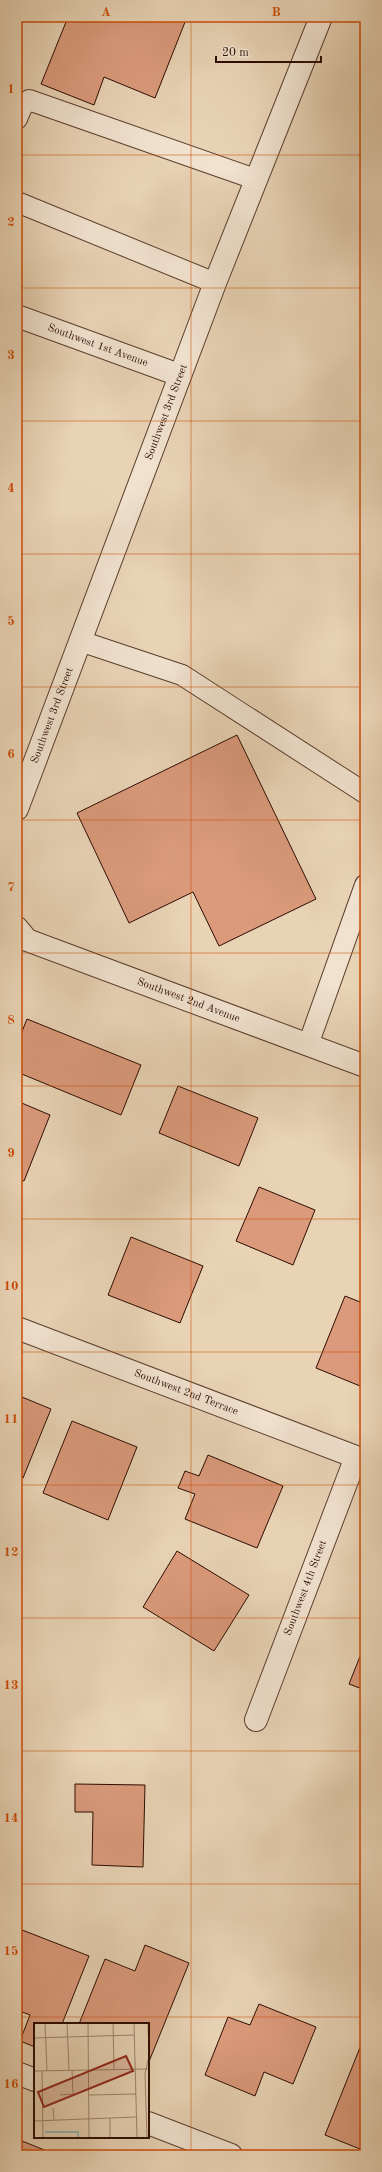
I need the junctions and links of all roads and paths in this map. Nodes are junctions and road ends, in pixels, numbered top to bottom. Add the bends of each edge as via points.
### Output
1 (321, 17) edge
2 (17, 119) edge
3 (255, 179) junction
4 (17, 202) edge
5 (215, 283) junction
6 (17, 316) edge
7 (179, 375) junction
8 (80, 641) junction
9 (365, 792) edge
10 (17, 809) edge
11 (365, 885) edge
12 (17, 928) edge
13 (308, 1045) junction
14 (365, 1066) edge
15 (17, 1328) edge
16 (361, 1458) edge
17 (256, 1720) dead end
18 (17, 2073) edge
19 (34, 2080) edge
20 (149, 2123) edge
21 (231, 2155) edge

1 - 3 street, Southwest 3rd Street
2 - 3 lane via 22,107 30,100
3 - 5 street, Southwest 3rd Street
4 - 5 lane
5 - 7 street, Southwest 3rd Street
6 - 7 street, Southwest 1st Avenue
7 - 8 street, Southwest 3rd Street
8 - 9 lane via 182,675
8 - 10 street, Southwest 3rd Street
11 - 13 lane
12 - 13 street, Southwest 2nd Avenue via 27,940
13 - 14 street, Southwest 2nd Avenue
15 - 16 street, Southwest 2nd Terrace
16 - 17 street, Southwest 4th Street
18 - 19 street
20 - 21 street

